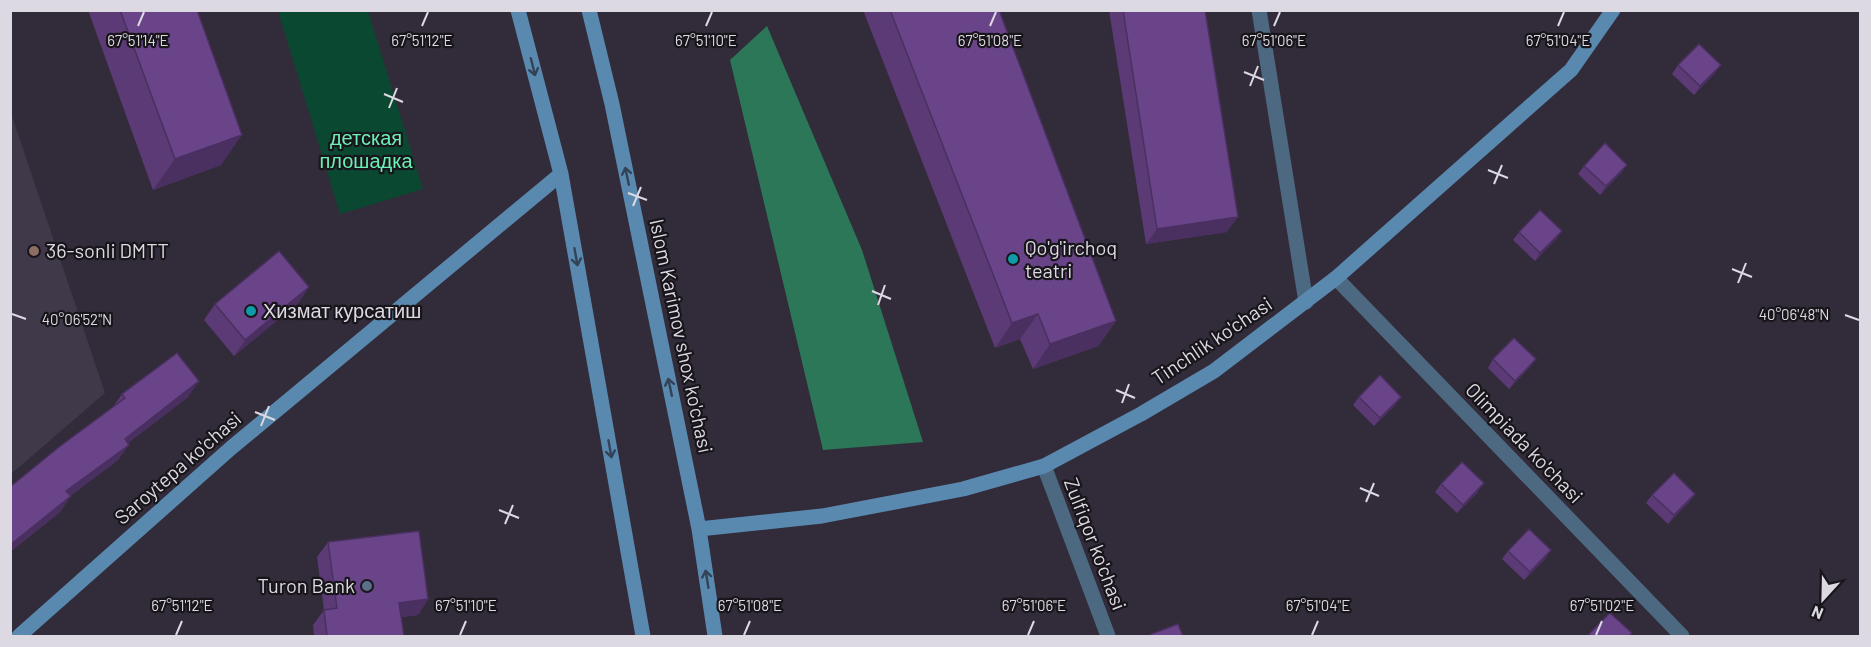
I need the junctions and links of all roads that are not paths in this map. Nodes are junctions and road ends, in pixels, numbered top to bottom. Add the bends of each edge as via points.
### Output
1 (518, 10) edge
2 (589, 10) edge
3 (1259, 10) edge
4 (1613, 10) edge
5 (561, 174) junction
6 (1336, 278) junction
7 (1306, 302) junction
8 (1044, 466) junction
9 (699, 529) junction
10 (19, 636) edge
11 (643, 636) edge
12 (715, 636) edge
13 (1108, 636) edge
14 (1683, 636) edge

1 -> 5 main road
9 -> 2 main road, Islom Karimov shox ko'chasi via 612,104
3 - 7 street
4 - 6 main road, Tinchlik ko'chasi via 1572,70
5 - 10 main road, Saroytepa ko'chasi via 231,448
5 -> 11 main road
6 - 7 main road, Tinchlik ko'chasi
6 - 14 street, Olimpiada ko'chasi
7 - 8 main road, Tinchlik ko'chasi via 1214,371
8 - 9 main road, Tinchlik ko'chasi via 963,489 822,516
8 - 13 street, Zulfiqor ko'chasi
12 -> 9 main road, Islom Karimov shox ko'chasi

